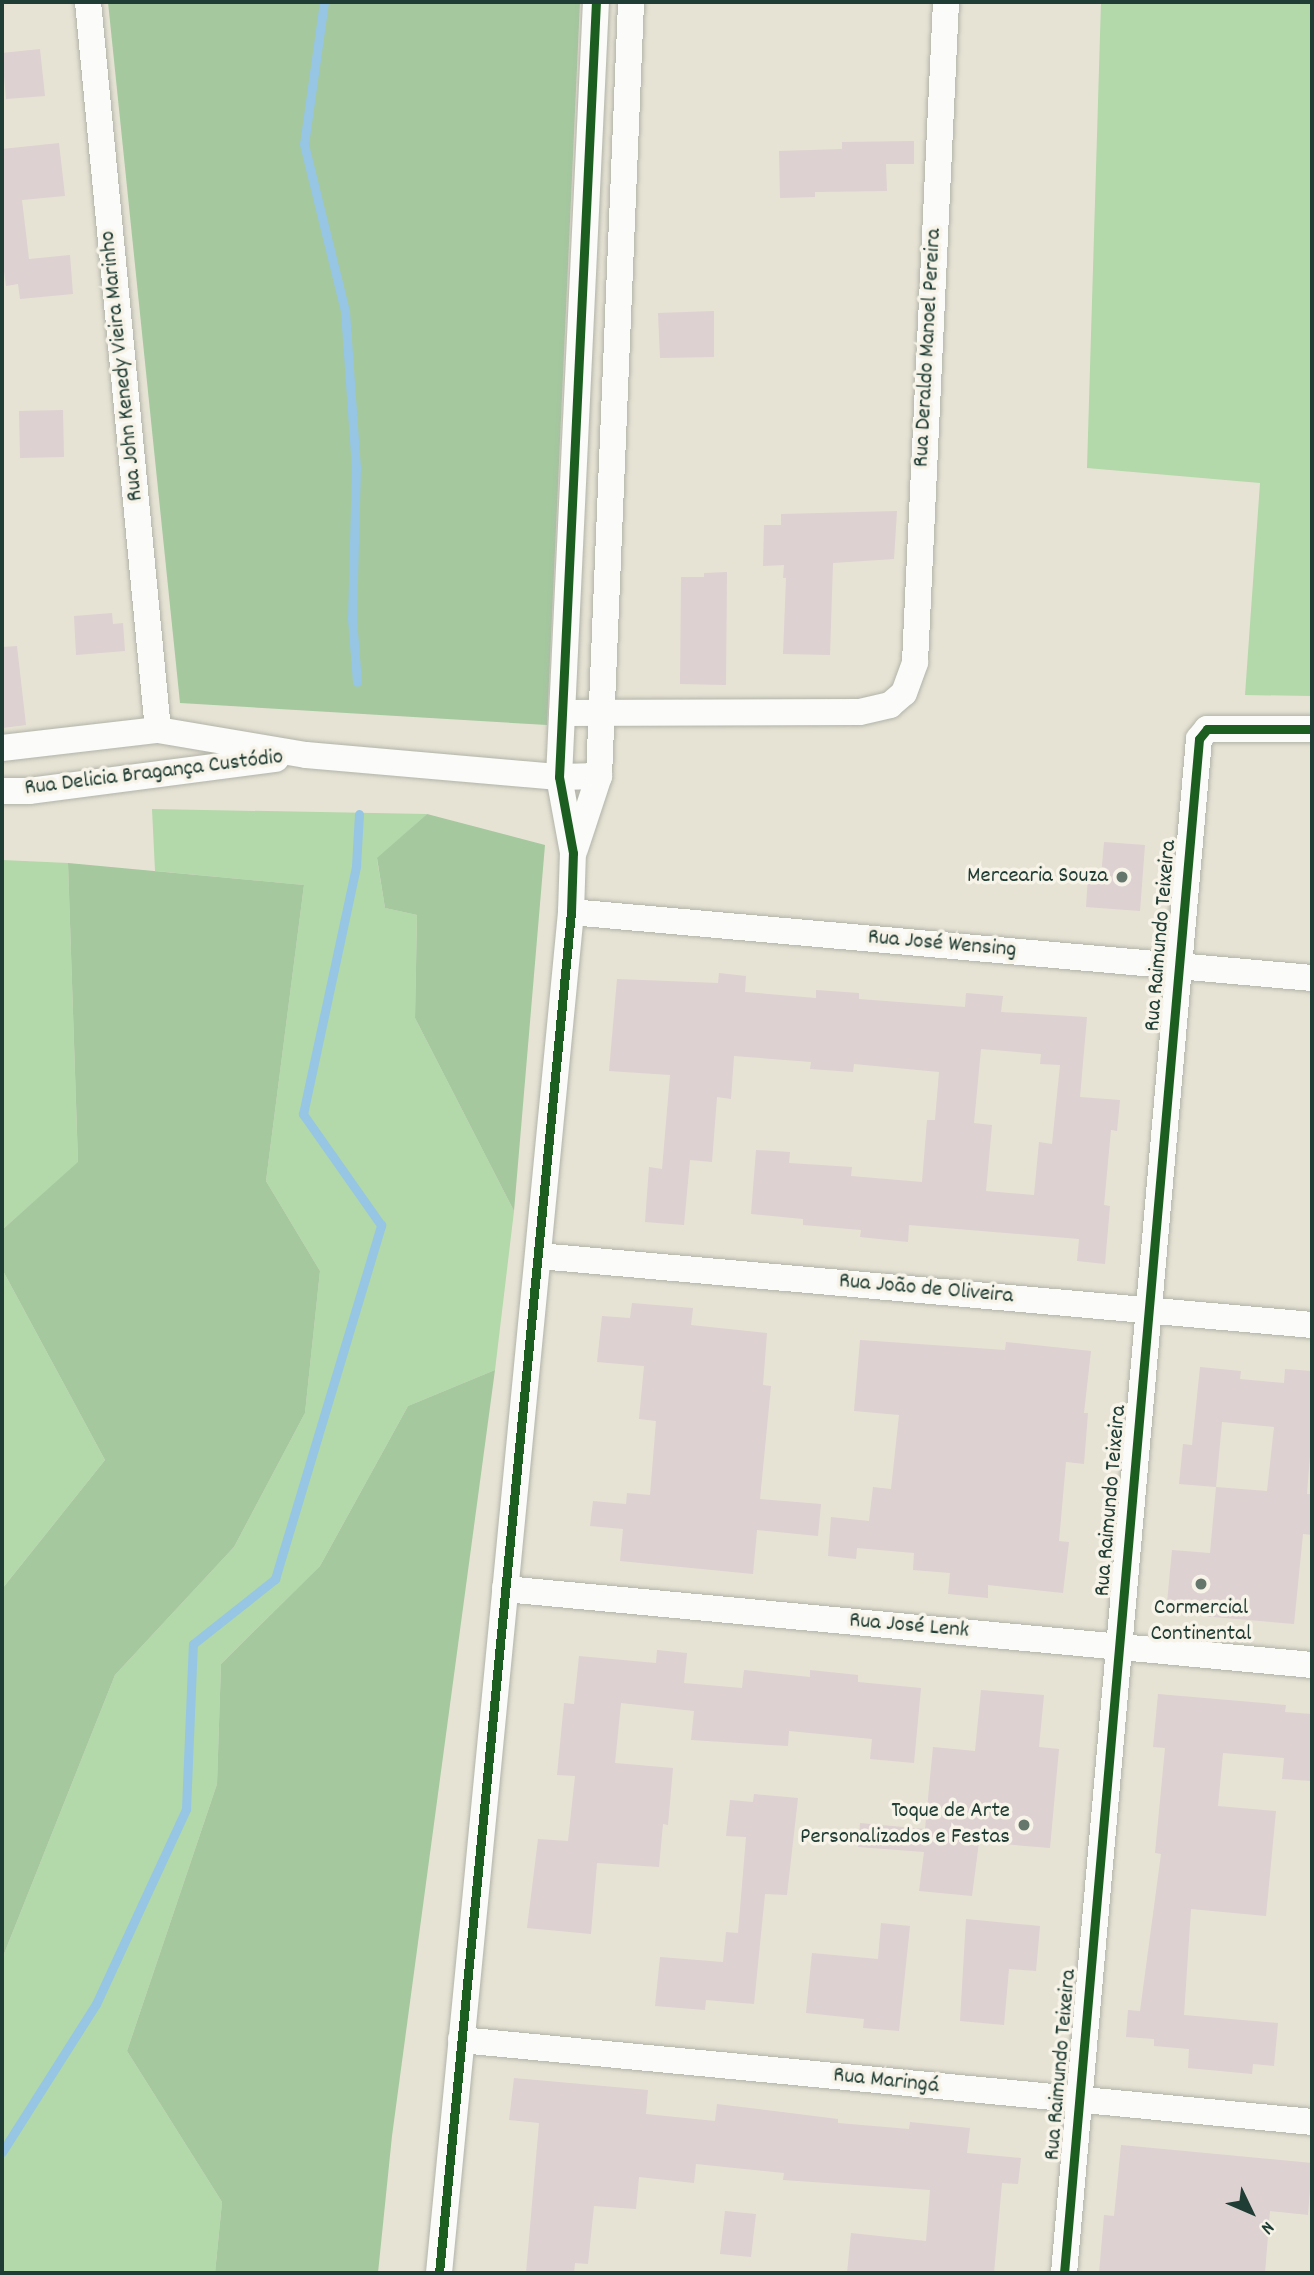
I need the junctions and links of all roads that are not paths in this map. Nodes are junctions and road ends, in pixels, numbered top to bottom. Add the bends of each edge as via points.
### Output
1 (88, 2) edge
2 (596, 2) edge
3 (631, 2) edge
4 (946, 2) edge
5 (562, 713) junction
6 (601, 714) junction
7 (1312, 729) edge
8 (158, 730) junction
9 (2, 748) edge
10 (306, 755) junction
11 (599, 776) junction
12 (559, 778) junction
13 (2, 791) edge
14 (573, 853) junction
15 (571, 912) junction
16 (1179, 967) junction
17 (1312, 978) edge
18 (539, 1256) junction
19 (1147, 1310) junction
20 (1312, 1325) edge
21 (505, 1589) junction
22 (1119, 1647) junction
23 (1312, 1665) edge
24 (461, 2040) junction
25 (1077, 2101) junction
26 (1312, 2122) edge
27 (439, 2273) edge
28 (1063, 2273) edge

1 - 8 street, Rua John Kenedy Vieira Marinho
2 - 5 street
3 - 6 street
4 - 6 street, Rua Deraldo Manoel Pereira via 915,662 904,693 890,705 860,712
5 - 6 street
5 - 12 street
6 - 11 street
7 - 16 street, Rua Raimundo Teixeira via 1202,732
8 - 9 street, Rua Delicia Bragança Custódio
8 - 10 street, Rua Delicia Bragança Custódio
10 - 12 street, Rua Delicia Bragança Custódio
10 - 13 street, Rua Delicia Bragança Custódio
11 - 12 street, Rua Delicia Bragança Custódio
11 - 14 street
12 - 14 street
14 - 15 street
15 - 16 street, Rua José Wensing
15 - 18 street
16 - 17 street, Rua José Wensing
16 - 19 street, Rua Raimundo Teixeira
18 - 19 street, Rua João de Oliveira
18 - 21 street
19 - 20 street, Rua João de Oliveira
19 - 22 street, Rua Raimundo Teixeira
21 - 22 street, Rua José Lenk
21 - 24 street
22 - 23 street, Rua José Lenk
22 - 25 street, Rua Raimundo Teixeira
24 - 25 street, Rua Maringá
24 - 27 street
25 - 26 street, Rua Maringá
25 - 28 street, Rua Raimundo Teixeira

